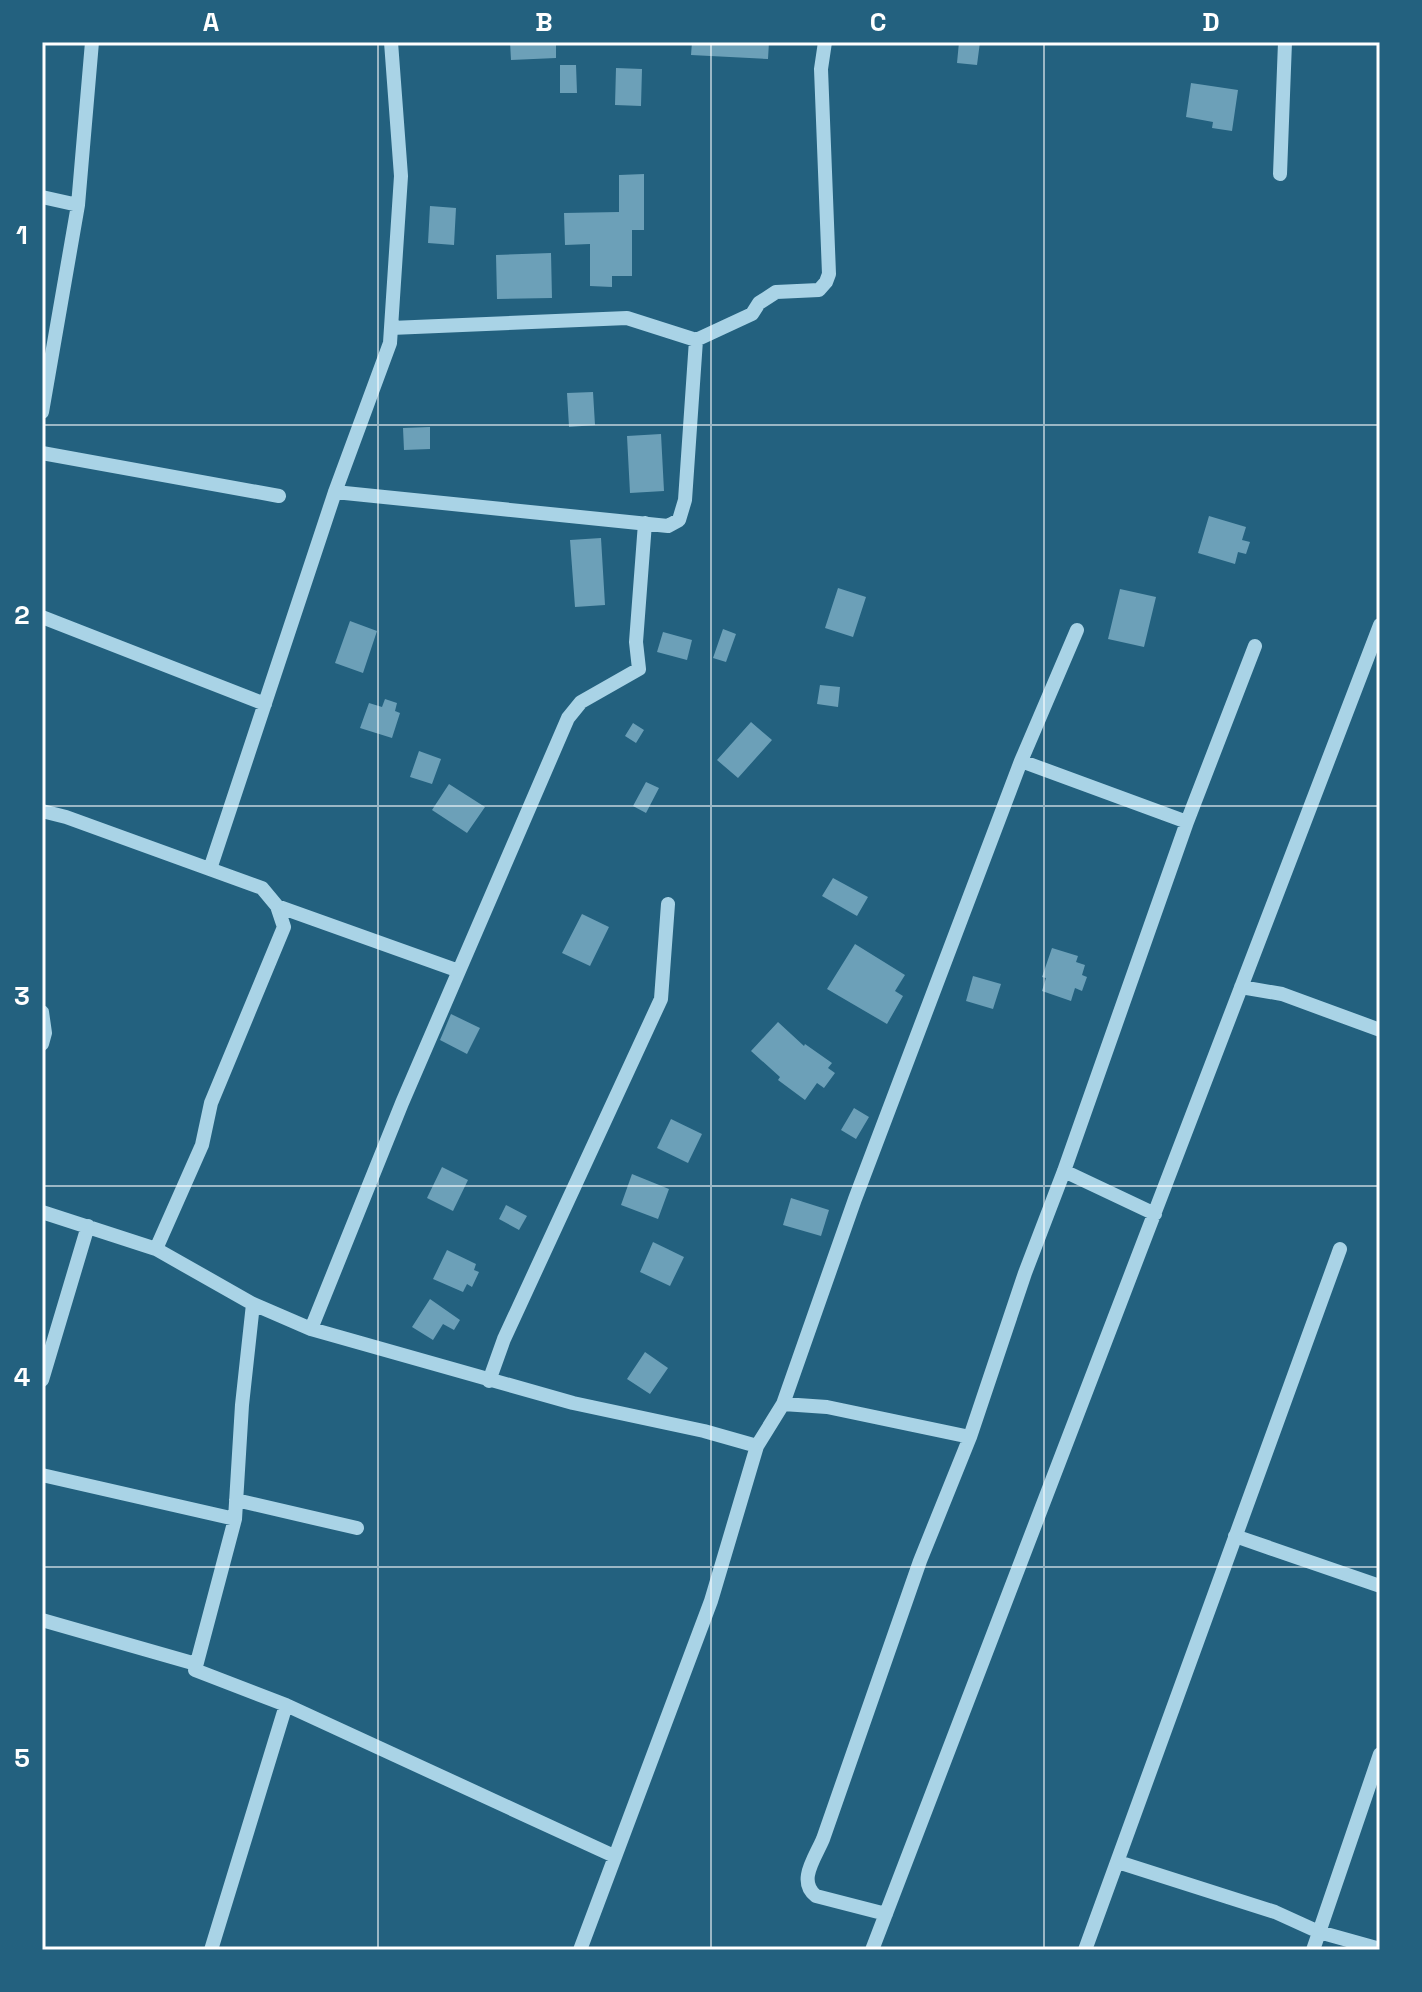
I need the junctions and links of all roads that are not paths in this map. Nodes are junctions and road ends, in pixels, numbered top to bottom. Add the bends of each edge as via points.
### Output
1 (92, 42) edge
2 (391, 42) edge
3 (825, 42) edge
4 (1285, 42) edge
5 (1280, 174) dead end
6 (42, 197) edge
7 (78, 205) junction
8 (391, 328) junction
9 (696, 340) junction
10 (45, 378) edge
11 (42, 412) edge
12 (42, 453) edge
13 (335, 492) junction
14 (279, 496) dead end
15 (645, 523) junction
16 (42, 617) edge
17 (1380, 625) edge
18 (1077, 630) dead end
19 (1255, 646) dead end
20 (1375, 651) edge
21 (265, 704) junction
22 (1021, 761) junction
23 (42, 811) edge
24 (1187, 822) junction
25 (210, 869) junction
26 (668, 904) dead end
27 (277, 906) junction
28 (459, 971) junction
29 (1241, 987) junction
30 (42, 1012) edge
31 (1380, 1030) edge
32 (42, 1044) edge
33 (1064, 1171) junction
34 (42, 1212) edge
35 (1155, 1214) junction
36 (88, 1226) junction
37 (156, 1249) junction
38 (1340, 1249) dead end
39 (253, 1304) junction
40 (311, 1329) junction
41 (42, 1380) edge
42 (489, 1381) junction
43 (783, 1404) junction
44 (970, 1437) junction
45 (757, 1446) junction
46 (42, 1475) edge
47 (236, 1500) junction
48 (235, 1519) junction
49 (357, 1528) dead end
50 (1235, 1536) junction
51 (1380, 1586) edge
52 (42, 1620) edge
53 (196, 1664) junction
54 (286, 1705) junction
55 (1380, 1754) edge
56 (614, 1856) junction
57 (1118, 1862) junction
58 (886, 1914) junction
59 (1319, 1932) junction
60 (1380, 1949) edge
61 (211, 1950) edge
62 (580, 1950) edge
63 (872, 1950) edge
64 (1085, 1950) edge
65 (1313, 1950) edge

1 - 7 street
2 - 8 street via 401,176
3 - 9 street via 821,69 826,282 819,290 776,292 752,314
4 - 5 street
6 - 7 street
7 - 10 street
8 - 9 street via 627,318
8 - 13 street
9 - 15 street via 685,500 679,520 668,526
10 - 11 street
12 - 14 street
13 - 15 street
13 - 21 street
15 - 28 street via 636,642 639,669 581,702 568,718
16 - 21 street
17 - 20 street
18 - 22 street
19 - 24 street
20 - 29 street
21 - 25 street
22 - 24 street
22 - 43 street
23 - 25 street
24 - 33 street
25 - 27 street via 262,888
26 - 42 street via 661,999
27 - 28 street
27 - 37 street via 284,927 211,1103 202,1145
28 - 40 street
29 - 31 street via 1282,994
29 - 35 street
30 - 32 street
33 - 35 street
33 - 44 street
34 - 36 street
35 - 58 street
36 - 37 street
36 - 41 street
37 - 39 street
38 - 50 street
39 - 40 street
39 - 47 street
40 - 42 street
42 - 45 street
43 - 44 street via 827,1407
43 - 45 street
44 - 58 street via 806,1879 816,1896
45 - 56 street via 711,1601
46 - 48 street
47 - 48 street
47 - 49 street
48 - 53 street
50 - 51 street
50 - 57 street
52 - 53 street
53 - 54 street via 195,1670
54 - 56 street
54 - 61 street
55 - 59 street
56 - 62 street
57 - 59 street via 1275,1912
57 - 64 street
58 - 63 street
59 - 60 street
59 - 65 street

